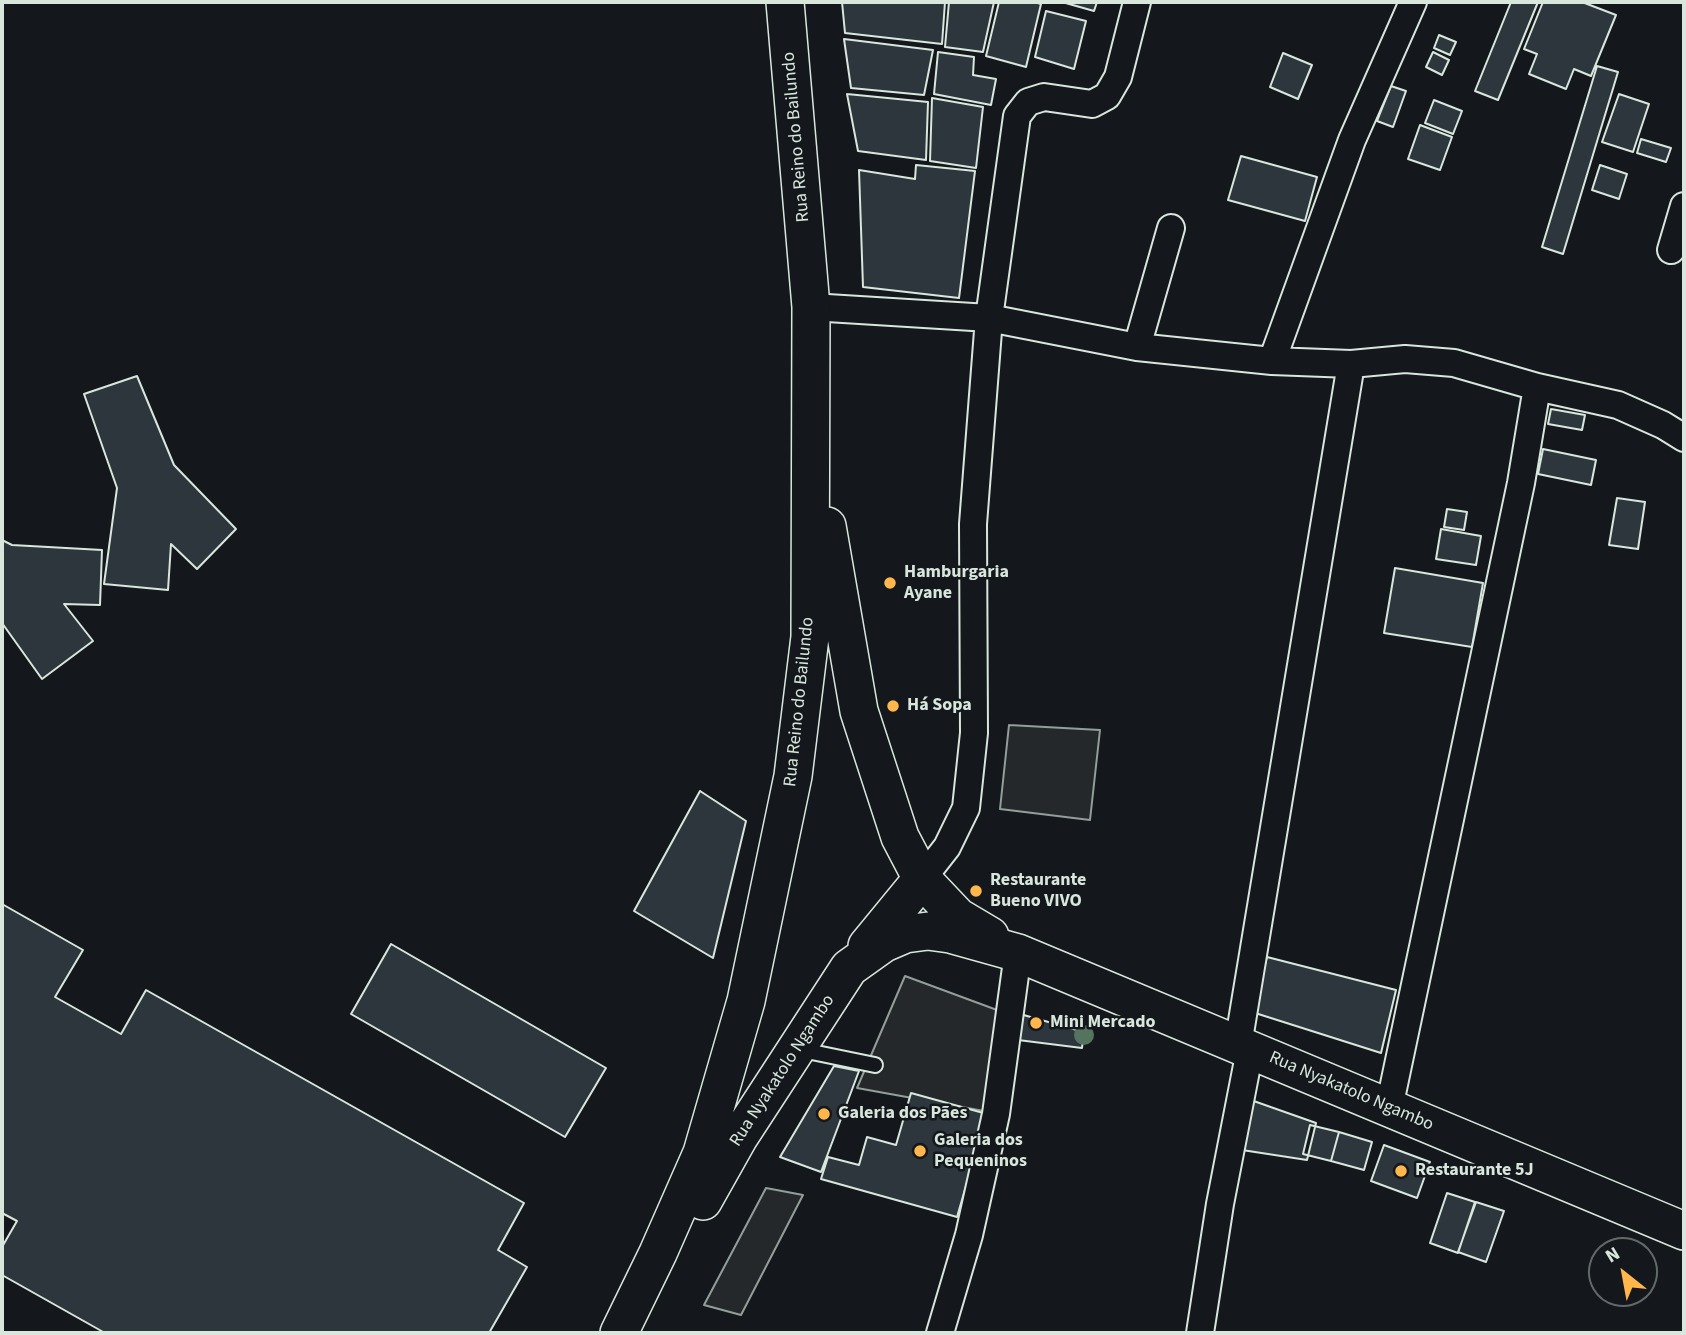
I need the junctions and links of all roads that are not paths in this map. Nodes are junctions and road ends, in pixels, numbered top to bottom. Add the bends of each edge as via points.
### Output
1 (785, 2) edge
2 (1137, 2) edge
3 (1413, 2) edge
4 (1684, 206) edge
5 (1171, 228) dead end
6 (1671, 250) dead end
7 (811, 307) junction
8 (989, 318) junction
9 (1138, 347) junction
10 (1272, 361) junction
11 (1351, 364) junction
12 (1536, 387) junction
13 (1684, 438) edge
14 (811, 439) junction
15 (922, 879) junction
16 (1018, 953) junction
17 (849, 968) junction
18 (1244, 1048) junction
19 (797, 1049) junction
20 (875, 1065) dead end
21 (1389, 1108) junction
22 (1684, 1231) edge
23 (619, 1333) edge
24 (628, 1333) edge
25 (940, 1333) edge
26 (1200, 1333) edge

1 - 7 main road, Rua Reino do Bailundo
2 - 8 street via 1118,77 1107,96 1092,104 1044,97 1028,102 1017,116
3 - 10 street via 1352,140
4 - 6 street
5 - 9 street
7 - 8 street
7 - 14 main road, Rua Reino do Bailundo
8 - 9 street
8 - 15 street via 973,524 974,733 966,808 947,847
9 - 10 street
10 - 11 street
11 - 12 street via 1405,359 1454,363
11 - 18 street
12 - 13 street via 1618,405
12 - 21 street via 1521,483
14 - 15 main road, Rua Nyakatolo Ngambo via 859,711 900,837
14 - 23 main road, Rua Reino do Bailundo via 810,637 793,776 766,909 746,1001 702,1153
15 - 16 main road, Rua Nyakatolo Ngambo via 958,917
15 - 17 main road
16 - 17 main road, Rua Nyakatolo Ngambo via 950,934 905,933
16 - 18 main road, Rua Nyakatolo Ngambo
16 - 25 street via 996,1114 969,1235
17 - 19 main road, Rua Nyakatolo Ngambo
18 - 21 main road, Rua Nyakatolo Ngambo
18 - 26 street
19 - 20 lane
19 - 24 main road, Rua Nyakatolo Ngambo via 739,1137
21 - 22 main road, Rua Nyakatolo Ngambo

